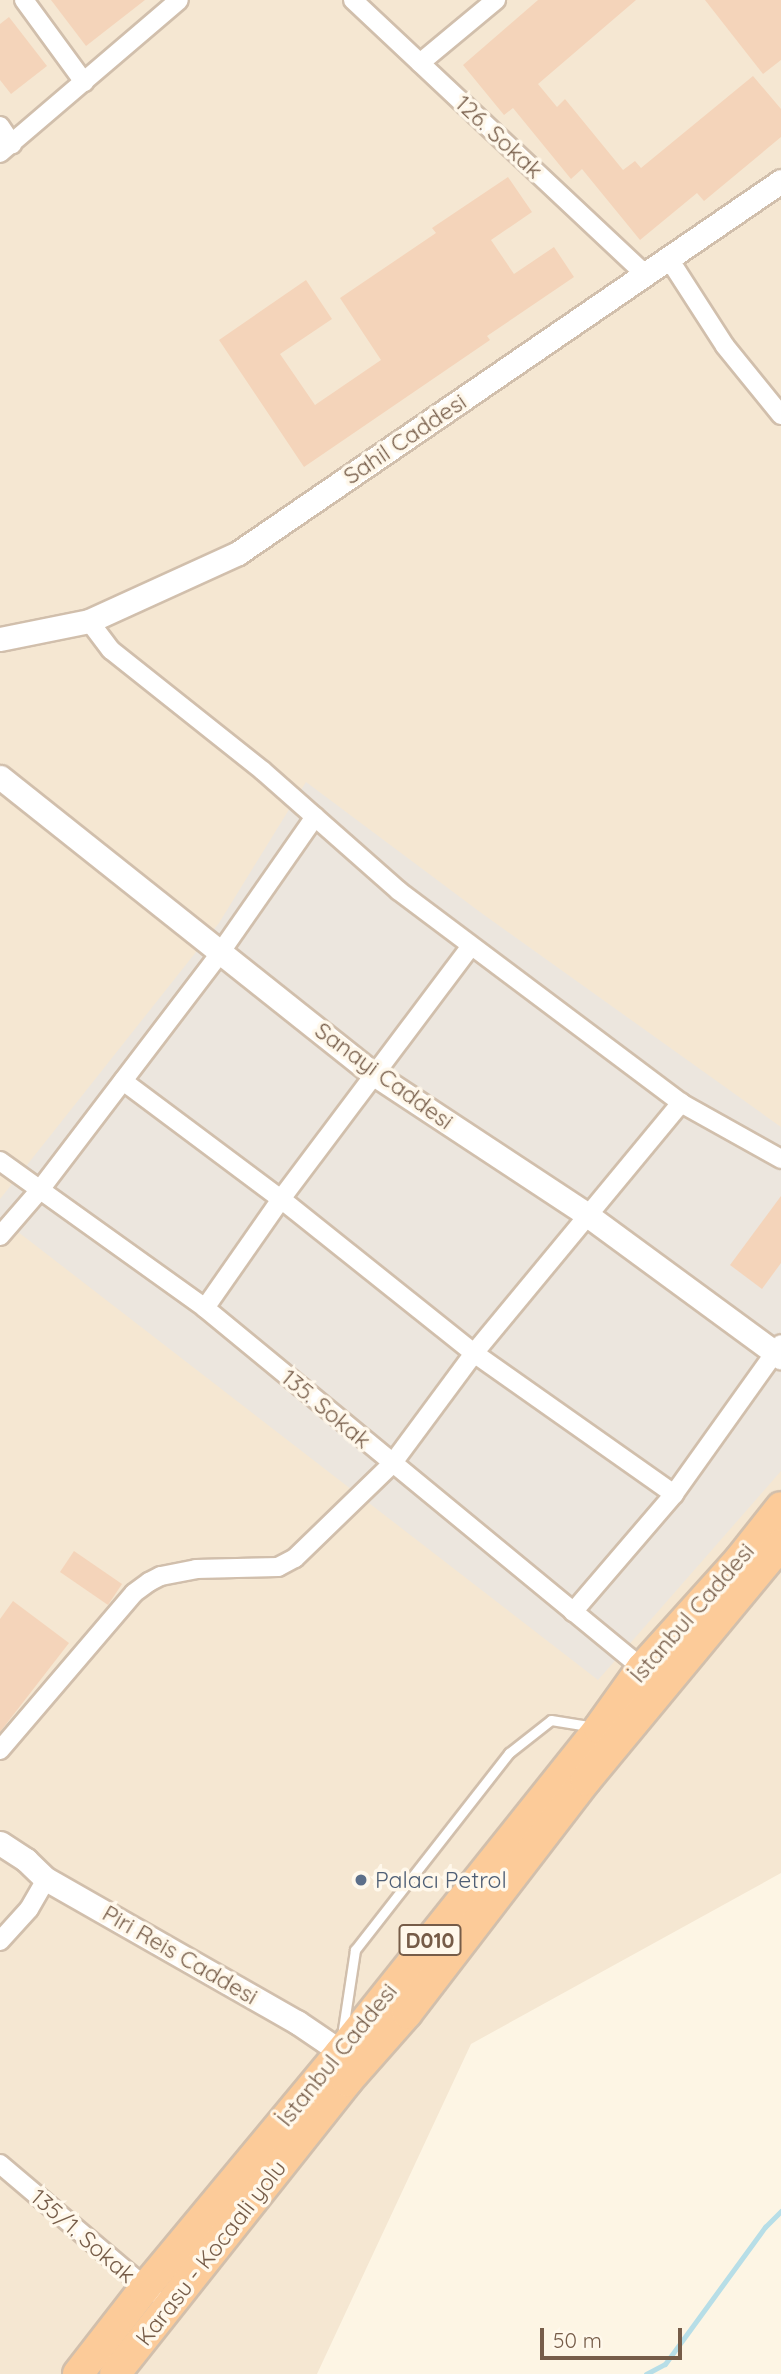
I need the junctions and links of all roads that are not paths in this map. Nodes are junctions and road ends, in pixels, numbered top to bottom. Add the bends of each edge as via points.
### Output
1 (24, 0) edge
2 (179, 0) edge
3 (353, 0) edge
4 (496, 0) edge
5 (420, 63) junction
6 (84, 82) junction
7 (0, 126) edge
8 (6, 149) edge
9 (781, 181) edge
10 (669, 260) junction
11 (644, 273) junction
12 (781, 415) edge
13 (89, 621) junction
14 (0, 639) edge
15 (0, 777) edge
16 (315, 817) junction
17 (471, 946) junction
18 (220, 953) junction
19 (374, 1074) junction
20 (123, 1081) junction
21 (681, 1103) junction
22 (781, 1159) edge
23 (0, 1161) edge
24 (39, 1191) junction
25 (282, 1199) junction
26 (586, 1214) junction
27 (0, 1236) edge
28 (205, 1308) junction
29 (779, 1351) edge
30 (474, 1353) junction
31 (392, 1464) junction
32 (674, 1494) junction
33 (781, 1507) edge
34 (781, 1544) edge
35 (781, 1573) edge
36 (573, 1612) junction
37 (642, 1668) junction
38 (650, 1701) junction
39 (599, 1728) junction
40 (0, 1750) edge
41 (0, 1843) edge
42 (46, 1879) junction
43 (0, 1941) edge
44 (351, 2059) junction
45 (0, 2164) edge
46 (144, 2289) junction
47 (169, 2305) junction
48 (78, 2374) edge
49 (115, 2374) edge

1 - 6 street
2 - 6 street
3 - 5 street, 126. Sokak
4 - 5 street
5 - 11 street, 126. Sokak
6 - 8 street
7 - 8 street
9 - 10 street, Sahil Caddesi
10 - 11 street, Sahil Caddesi
10 - 12 street via 725,346
11 - 13 street, Sahil Caddesi via 238,553
13 - 14 street, Sahil Caddesi
13 - 16 street via 111,650
15 - 18 street, Sanayi Caddesi
16 - 17 street
16 - 18 street
17 - 19 street
17 - 21 street
18 - 19 street, Sanayi Caddesi
18 - 20 street
19 - 25 street
19 - 26 street, Sanayi Caddesi
20 - 24 street
20 - 25 street
21 - 22 street
21 - 26 street
23 - 24 street, 135. Sokak
24 - 27 street
24 - 28 street, 135. Sokak
25 - 28 street
25 - 30 street
26 - 29 street, Sanayi Caddesi
26 - 30 street
28 - 31 street, 135. Sokak
29 - 32 street
30 - 31 street
30 - 32 street
31 - 36 street, 135. Sokak
31 - 40 street via 295,1558 278,1567 196,1569 149,1582 134,1593
32 - 36 street
33 - 37 highway, İstanbul Caddesi / D010
34 - 38 highway, Karasu - Kocaali yolu / D010
35 - 38 highway
36 - 37 street, 135. Sokak
37 - 39 highway, İstanbul Caddesi / D010
38 - 44 highway, Karasu - Kocaali yolu / D010 via 407,2013
39 - 44 highway, İstanbul Caddesi / D010
39 - 44 lane via 551,1720 509,1752 355,1950
41 - 42 street, Piri Reis Caddesi
42 - 43 street via 29,1909
42 - 44 street, Piri Reis Caddesi via 297,2022
44 - 46 highway, İstanbul Caddesi / D010
44 - 47 highway, Karasu - Kocaali yolu / D010
45 - 46 street, 135/1. Sokak
46 - 47 street, 135/1. Sokak
46 - 48 highway, İstanbul Caddesi / D010
47 - 49 highway, Karasu - Kocaali yolu / D010

